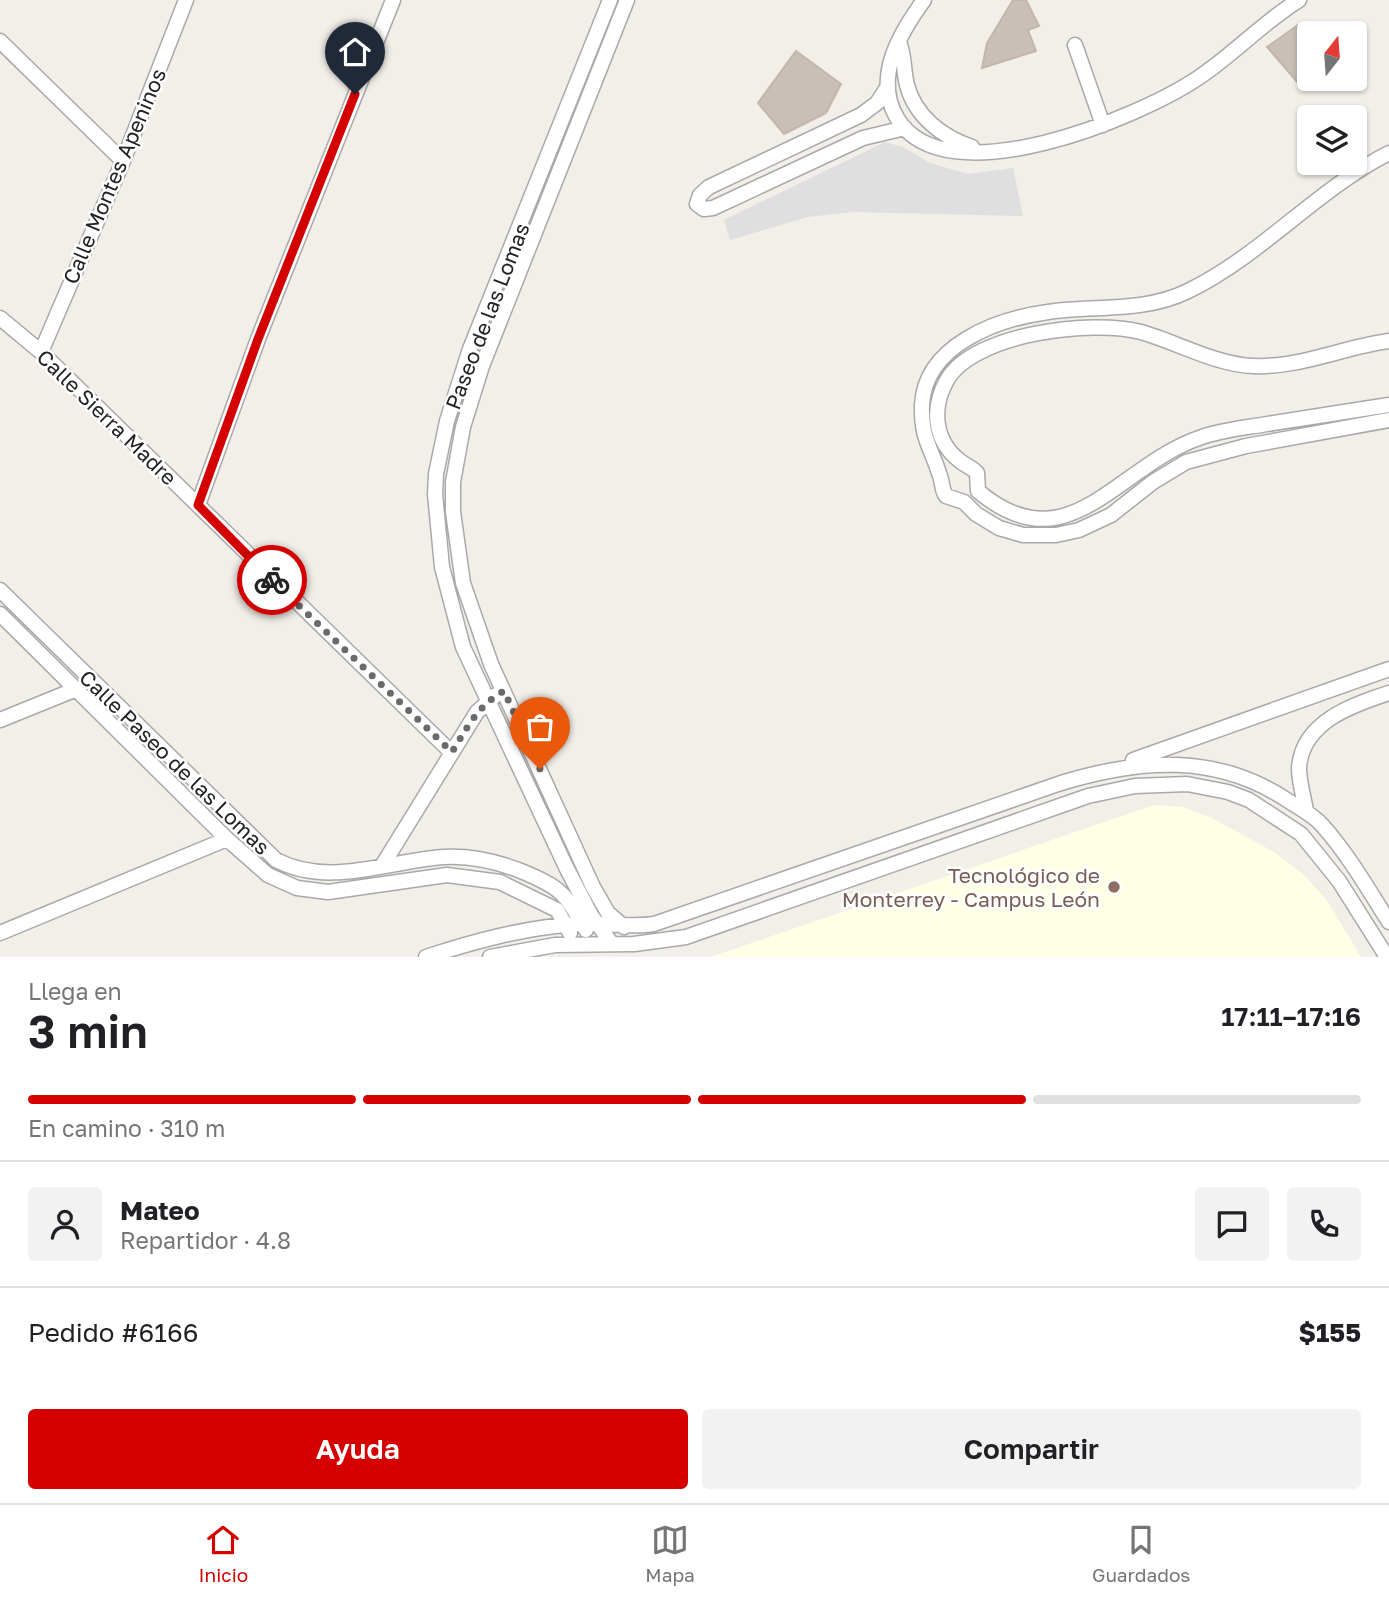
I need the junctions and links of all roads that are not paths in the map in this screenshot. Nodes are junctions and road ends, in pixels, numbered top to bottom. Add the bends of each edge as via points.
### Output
1 (187, 0) edge
2 (393, 0) edge
3 (610, 0) edge
4 (627, 0) edge
5 (924, 0) edge
6 (1299, 0) edge
7 (0, 41) edge
8 (899, 42) junction
9 (1075, 45) dead end
10 (888, 86) junction
11 (1103, 125) junction
12 (905, 128) junction
13 (981, 150) junction
14 (1389, 153) edge
15 (122, 161) junction
16 (0, 318) edge
17 (489, 327) junction
18 (1389, 341) edge
19 (41, 352) junction
20 (1389, 405) edge
21 (1389, 420) edge
22 (962, 463) junction
23 (941, 478) junction
24 (978, 491) junction
25 (964, 502) junction
26 (198, 505) junction
27 (0, 590) edge
28 (0, 614) edge
29 (1389, 669) edge
30 (74, 690) junction
31 (504, 691) junction
32 (1389, 693) edge
33 (488, 700) junction
34 (0, 720) edge
35 (452, 752) junction
36 (1109, 769) junction
37 (1306, 811) junction
38 (227, 839) junction
39 (507, 865) junction
40 (382, 866) junction
41 (500, 882) junction
42 (1389, 922) edge
43 (583, 924) junction
44 (567, 925) junction
45 (598, 925) junction
46 (624, 927) junction
47 (0, 933) edge
48 (594, 943) junction
49 (575, 944) junction
50 (612, 944) junction
51 (426, 957) edge
52 (490, 957) edge
53 (1387, 957) edge

1 - 15 street, Calle Montes Apeninos
2 - 26 street via 258,339
3 - 17 street, Paseo de las Lomas
4 - 17 street, Paseo de las Lomas
5 - 8 street
6 - 11 street via 1199,78 1148,107
7 - 15 street
8 - 10 street via 890,59
8 - 13 street via 907,84 922,116 943,134
9 - 11 street
10 - 12 street via 892,106
10 - 12 street via 866,113 709,187 697,204 713,208 863,138
11 - 13 street via 1031,147
12 - 13 street via 937,146
14 - 23 street via 1246,257 1182,294 1140,306 1031,314 986,330 948,351 929,378 922,409 924,438
15 - 19 street, Calle Montes Apeninos
16 - 19 street, Calle Sierra Madre
17 - 31 street, Paseo de las Lomas via 458,447 453,512 463,583
17 - 33 street, Paseo de las Lomas via 470,349 447,421 435,494 442,567 454,618
18 - 22 street via 1271,367 1241,366 1139,331 1109,327 1049,330 1022,337 961,364 943,388 937,424 942,440
19 - 26 street, Calle Sierra Madre
20 - 24 street via 1201,437 1166,452 1094,502 1060,518 1026,520 1000,510
21 - 25 street via 1246,446 1186,462 1111,514 1079,530 1056,535 1023,535 999,528
22 - 23 street via 949,467
22 - 24 street via 978,473
23 - 25 street via 946,496
24 - 25 street
26 - 35 street, Calle Sierra Madre
27 - 40 street, Calle Paseo de las Lomas via 276,860 320,873
28 - 30 street, Calle Paseo de las Lomas
29 - 36 street
30 - 34 street
30 - 38 street, Calle Paseo de las Lomas
31 - 33 street
31 - 46 street, Paseo de las Lomas via 593,887 608,913
32 - 37 street via 1342,711 1311,736 1299,768
33 - 35 street
33 - 45 street, Paseo de las Lomas
35 - 40 street
36 - 37 street via 1165,763 1216,768 1255,782
36 - 46 street via 671,919
37 - 42 street via 1339,846
38 - 41 street, Calle Paseo de las Lomas via 268,875 316,891 345,891 447,875
38 - 47 street
39 - 40 street, Calle Paseo de las Lomas via 453,857
39 - 41 street
39 - 43 street, Calle Paseo de las Lomas via 567,896
41 - 44 street, Calle Paseo de las Lomas via 546,901
43 - 44 street
43 - 45 street
43 - 48 street, Calle Paseo de las Lomas
44 - 49 street, Calle Paseo de las Lomas
44 - 51 street via 481,939
45 - 46 street
45 - 50 street, Paseo de las Lomas
48 - 49 street
48 - 50 street
49 - 52 street
50 - 53 street via 686,937 1088,796 1175,783 1208,786 1249,800 1301,834 1339,881

